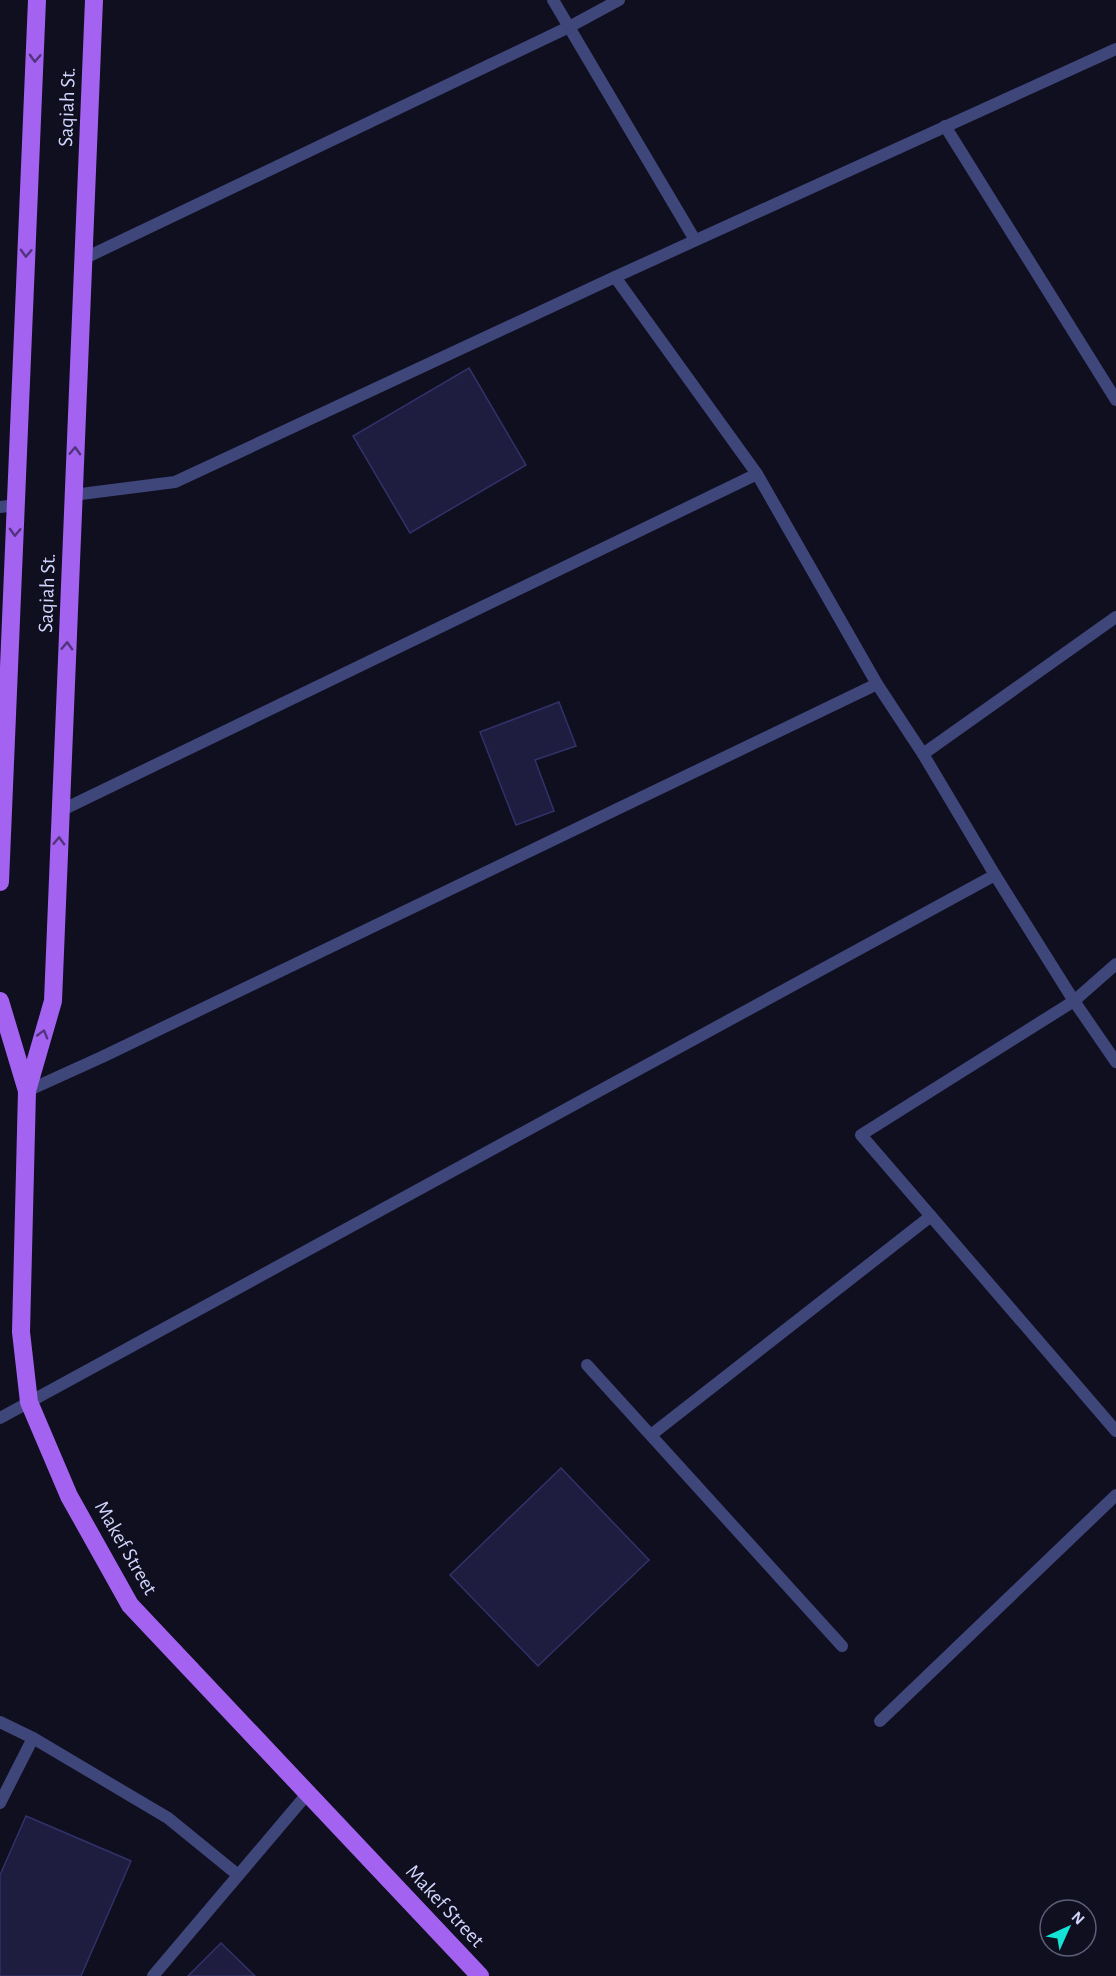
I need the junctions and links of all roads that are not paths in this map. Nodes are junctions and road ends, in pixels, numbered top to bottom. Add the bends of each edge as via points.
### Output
1 (37, 0) edge
2 (94, 0) edge
3 (553, 0) edge
4 (619, 0) edge
5 (569, 27) junction
6 (1116, 49) edge
7 (945, 126) junction
8 (695, 240) junction
9 (83, 259) junction
10 (615, 277) junction
11 (1116, 400) edge
12 (757, 474) junction
13 (73, 495) junction
14 (8, 506) edge
15 (1116, 616) edge
16 (877, 684) junction
17 (923, 754) junction
18 (60, 812) junction
19 (995, 875) junction
20 (0, 882) edge
21 (1116, 964) edge
22 (1074, 1001) junction
23 (0, 1002) edge
24 (1116, 1062) edge
25 (27, 1090) junction
26 (931, 1216) junction
27 (588, 1365) dead end
28 (29, 1402) junction
29 (0, 1418) edge
30 (1116, 1431) edge
31 (651, 1435) junction
32 (1116, 1495) edge
33 (842, 1646) dead end
34 (880, 1721) dead end
35 (0, 1722) edge
36 (33, 1738) junction
37 (308, 1793) junction
38 (0, 1803) edge
39 (238, 1875) junction
40 (153, 1976) edge
41 (480, 1976) edge

1 -> 14 main road, Saqiah St.
2 - 9 main road, Saqiah St.
3 - 5 street
4 - 5 street
5 - 8 street
5 - 9 street
6 - 7 street
7 - 8 street
7 - 11 street
8 - 10 street
13 -> 9 main road, Saqiah St.
10 - 12 street
10 - 13 street via 175,482
12 - 16 street
12 - 18 street
18 -> 13 main road, Saqiah St.
14 -> 20 main road, Saqiah St.
15 - 17 street
16 - 17 street
16 - 25 street
17 - 19 street
25 -> 18 main road, Saqiah St. via 52,1001
19 - 22 street
19 - 28 street
21 - 22 street
22 - 24 street
22 - 26 street via 861,1135
23 - 25 main road
25 - 28 main road, Makef Street via 21,1332
26 - 30 street
26 - 31 street
27 - 31 street
28 - 29 street
28 - 37 main road, Makef Street via 69,1496 130,1605
31 - 33 street
32 - 34 street
35 - 36 street
36 - 38 street
36 - 39 street via 168,1818
37 - 39 street
37 - 41 main road, Makef Street
39 - 40 street

